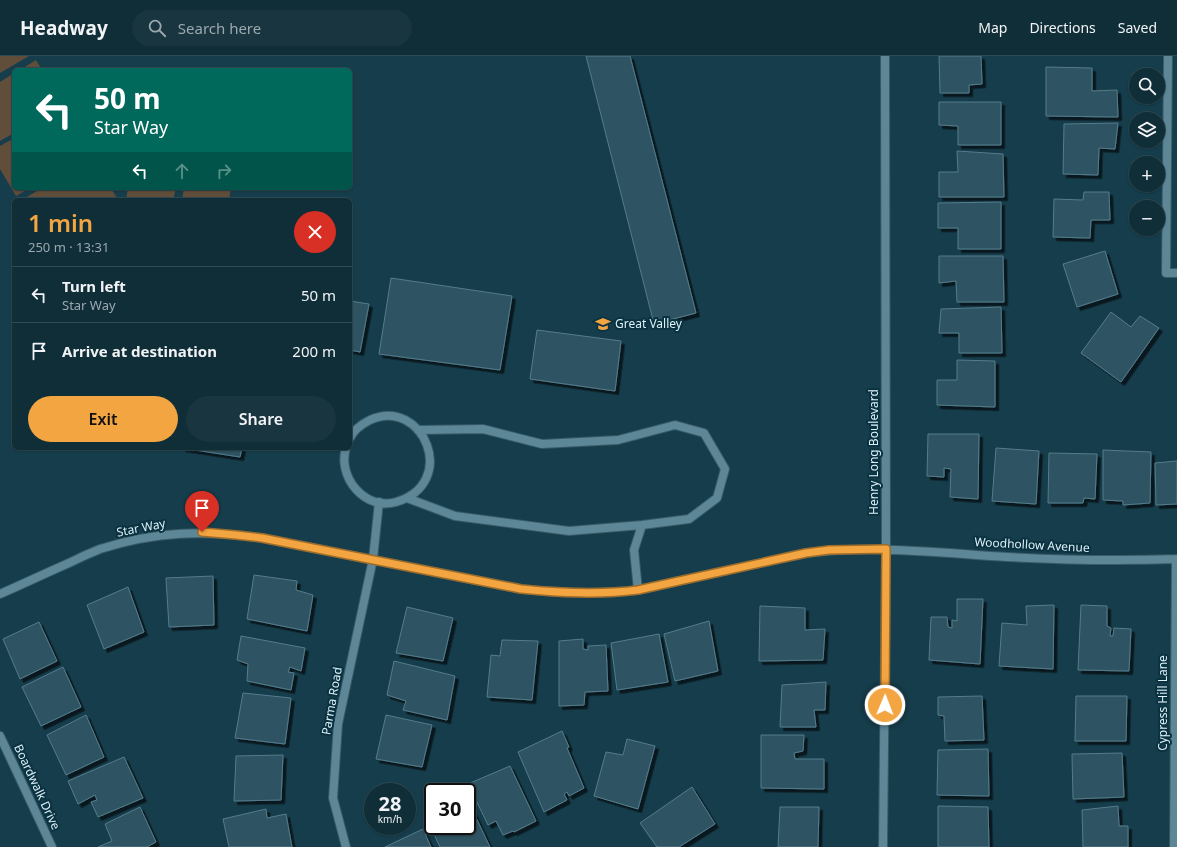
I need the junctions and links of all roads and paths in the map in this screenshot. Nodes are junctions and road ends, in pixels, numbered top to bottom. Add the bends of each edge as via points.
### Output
1 (884, 56) edge
2 (1168, 56) edge
3 (1177, 273) edge
4 (418, 430) junction
5 (352, 435) edge
6 (346, 450) edge
7 (407, 498) junction
8 (379, 502) junction
9 (642, 525) junction
10 (886, 549) junction
11 (1177, 559) edge
12 (373, 560) junction
13 (638, 590) junction
14 (0, 594) edge
15 (0, 736) edge
16 (52, 847) edge
17 (346, 847) edge
18 (883, 847) edge
19 (1174, 847) edge

1 - 10 street, Henry Long Boulevard
2 - 3 street via 1166,273
4 - 5 street via 402,419 383,416 365,422
4 - 7 street via 426,440 430,466 426,479 418,490
4 - 9 street via 483,429 542,444 618,440 675,425 704,433 725,469 718,498 688,519
6 - 8 street via 344,462 349,480 361,495
7 - 8 street via 393,503
7 - 9 street via 455,516 569,531
8 - 12 street, Parma Road
9 - 13 street via 634,550
10 - 11 street, Woodhollow Avenue via 1073,560
10 - 13 street, Star Way via 806,553
10 - 18 street, Henry Long Boulevard
11 - 19 street, Cypress Hill Lane
12 - 13 street, Star Way via 521,589 588,594
12 - 14 street, Star Way via 262,538 202,532 169,534 99,550
12 - 17 street, Parma Road via 338,724 333,798
15 - 16 street, Boardwalk Drive

